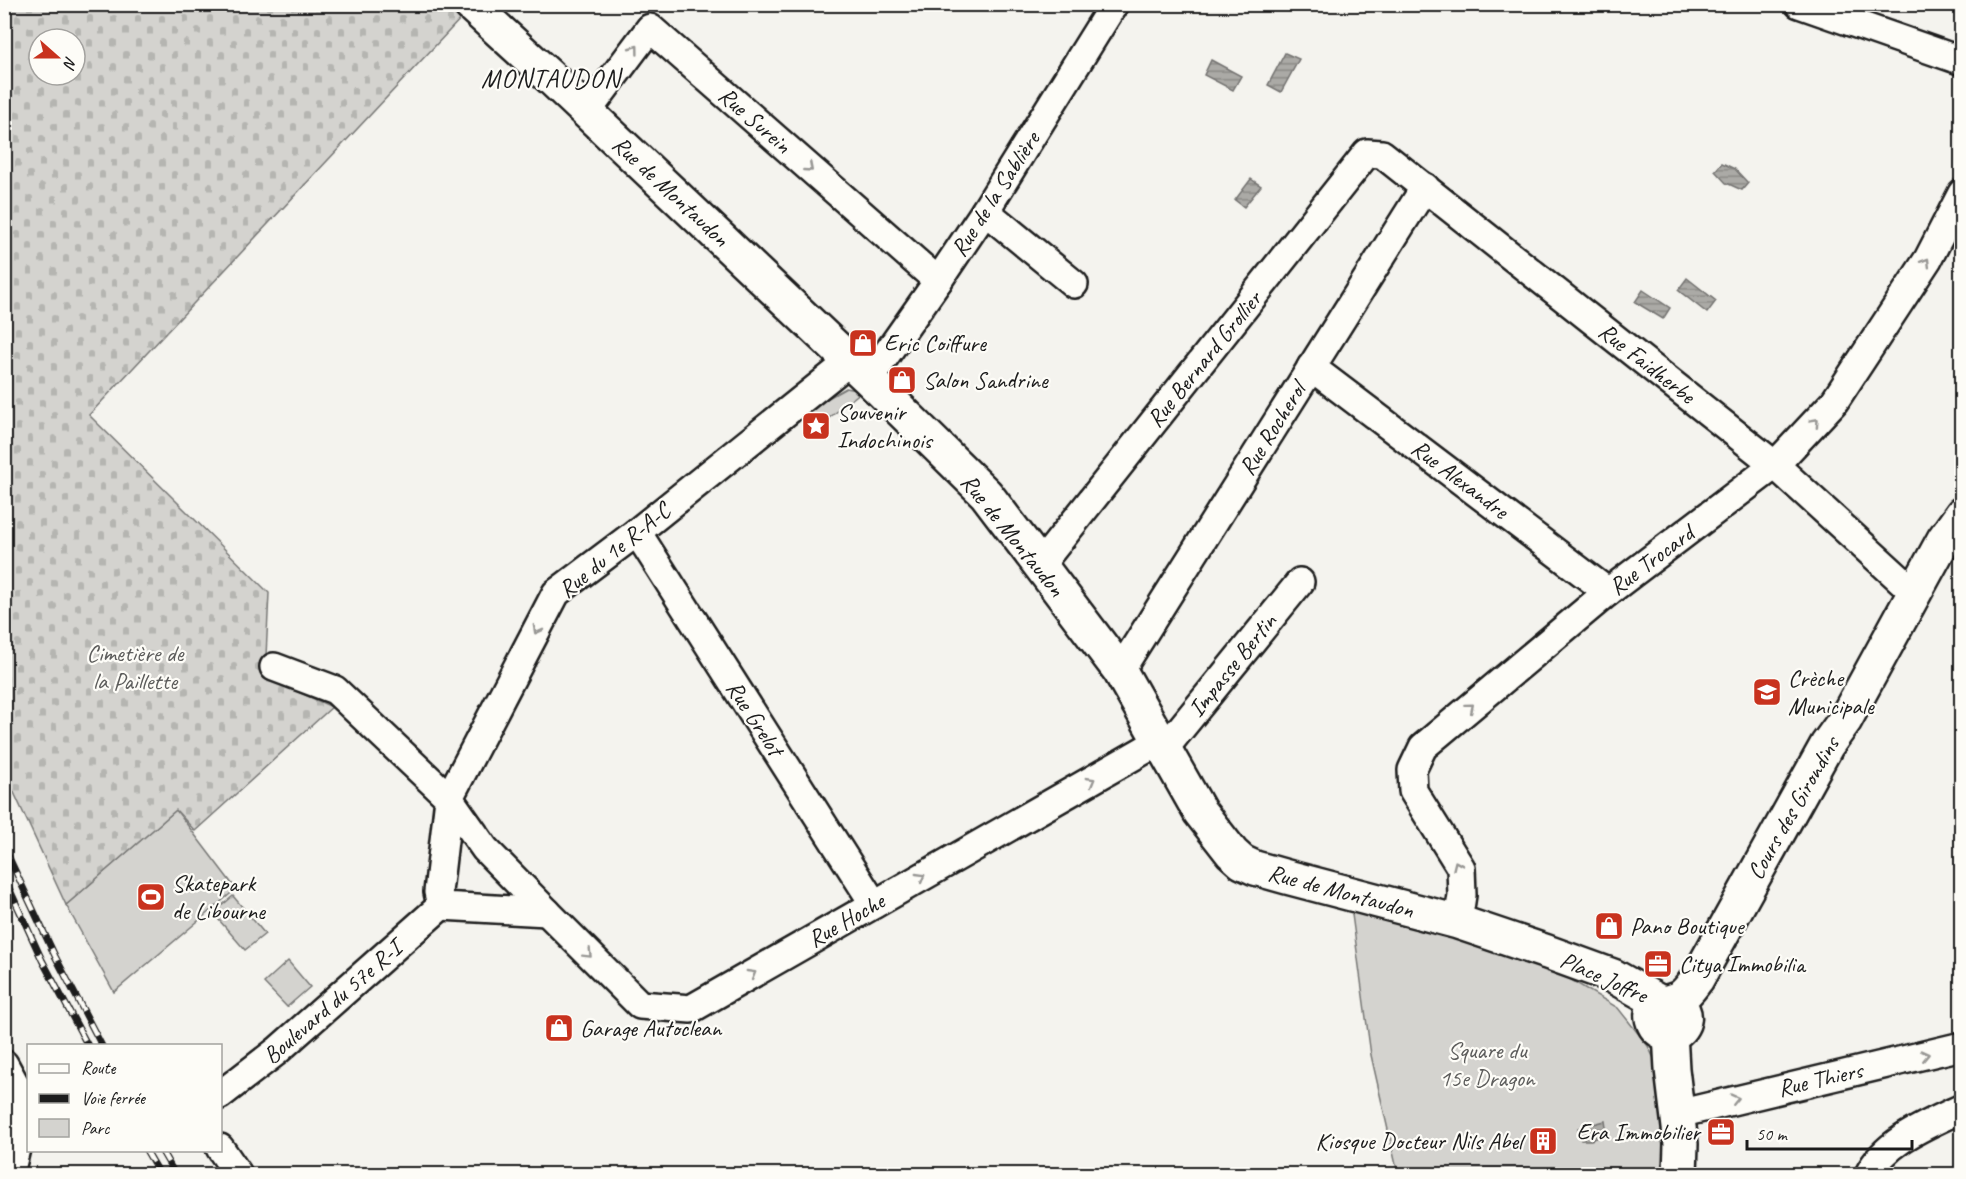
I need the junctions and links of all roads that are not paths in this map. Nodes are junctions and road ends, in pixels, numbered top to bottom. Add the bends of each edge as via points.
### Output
1 (1114, 4) edge
2 (1799, 4) edge
3 (479, 8) edge
4 (1847, 13) edge
5 (1962, 61) edge
6 (587, 112) junction
7 (1367, 153) joint
8 (1425, 188) junction
9 (1962, 193) edge
10 (985, 211) junction
11 (938, 281) junction
12 (1074, 284) dead end
13 (1311, 367) junction
14 (860, 370) junction
15 (1775, 465) junction
16 (1962, 514) edge
17 (637, 532) junction
18 (1962, 549) edge
19 (1040, 565) junction
20 (1300, 582) dead end
21 (1916, 591) junction
22 (1608, 592) junction
23 (274, 667) dead end
24 (1120, 671) junction
25 (1162, 745) junction
26 (450, 798) junction
27 (874, 904) junction
28 (441, 906) junction
29 (547, 912) junction
30 (1471, 926) junction
31 (1668, 1014) junction
32 (1962, 1046) edge
33 (4, 1064) edge
34 (222, 1093) edge
35 (1962, 1107) edge
36 (1678, 1114) junction
37 (222, 1151) edge
38 (10, 1174) edge
39 (238, 1174) edge
40 (1680, 1174) edge
41 (1869, 1174) edge

1 - 10 street, Rue de la Sablière
2 - 4 street
3 - 6 main road, Rue de Montaudon
4 - 5 street
6 -> 11 street, Rue Surein via 650,28
6 - 14 main road, Rue de Montaudon
7 - 8 street, Rue Faidherbe via 1383,154
7 - 19 street, Rue Bernard Grollier
8 - 13 street, Rue Rocherol
8 - 15 street, Rue Faidherbe
15 -> 9 street, Rue Trocard via 1834,402 1928,259
10 - 11 street, Rue de la Sablière
10 - 12 street
11 - 14 street, Rue de la Sablière
13 - 22 street, Rue Alexandre
13 - 24 street, Rue Rocherol
14 - 17 street, Rue du 1e R-A-C
14 - 19 main road, Rue de Montaudon via 986,494
15 - 21 street, Rue Faidherbe
15 - 22 street, Rue Trocard
16 - 21 main road, Cours des Girondins
17 -> 26 street, Rue du 1e R-A-C via 556,593
17 - 27 street, Rue Grelot
18 - 31 main road, Cours des Girondins via 1941,574 1843,753 1720,963
19 - 24 main road, Rue de Montaudon
20 - 25 street, Impasse Bertin
21 - 31 main road, Cours des Girondins via 1697,979
30 -> 22 street, Rue Trocard via 1462,895 1461,868 1413,791 1415,759 1422,747
23 - 26 street, Rue Hoche via 335,690
24 - 25 main road, Rue de Montaudon
27 -> 25 street, Rue Hoche
25 - 30 main road, Rue de Montaudon via 1200,812 1242,862
26 - 28 street via 438,892
26 - 29 street, Rue Hoche via 485,849
29 -> 27 street, Rue Hoche via 640,1005 691,1010
28 - 29 street
28 - 34 street, Boulevard du 57e R-I via 277,1051
30 - 31 main road, Place Joffre via 1547,952
31 - 36 main road
36 -> 32 street, Rue Thiers
33 - 38 street via 21,1095 24,1119
35 - 41 street via 1885,1151
36 - 40 main road
37 - 39 street

